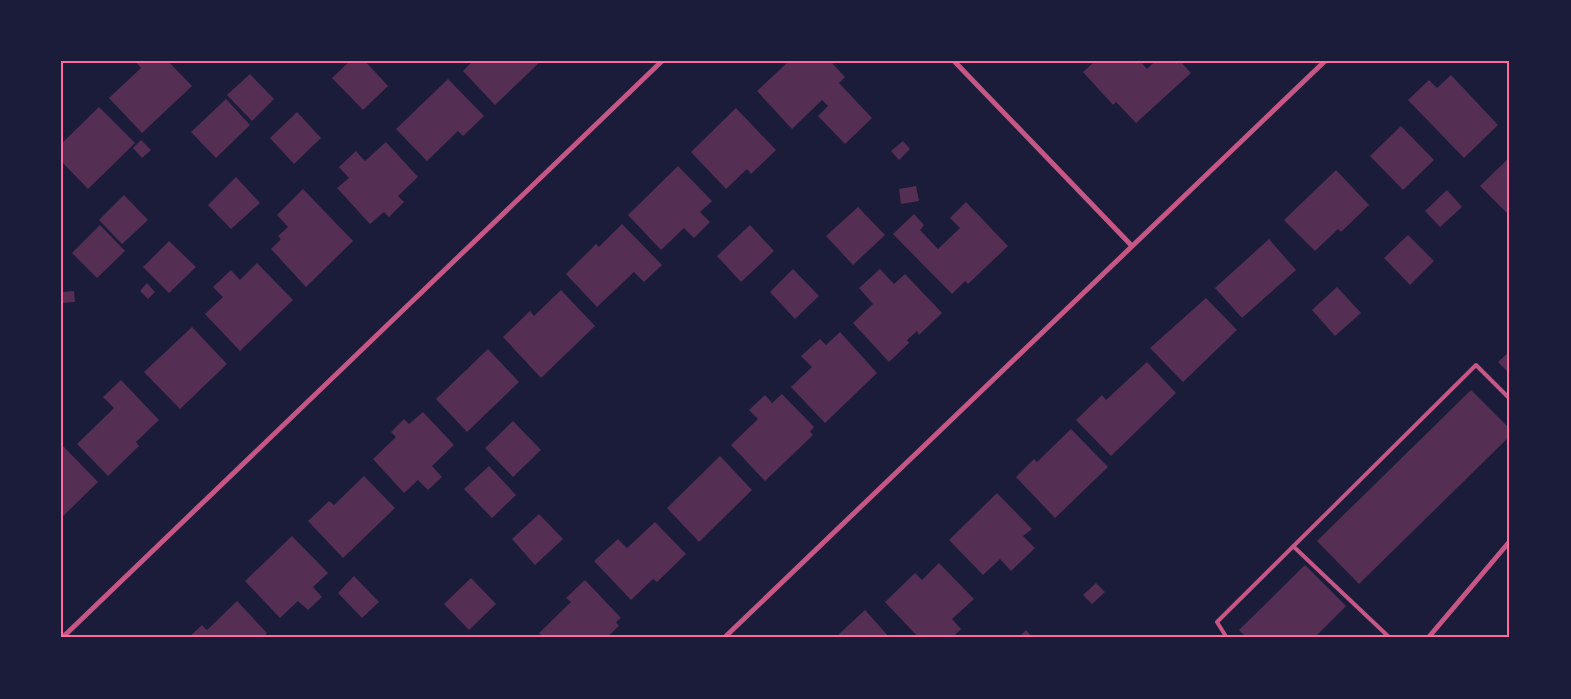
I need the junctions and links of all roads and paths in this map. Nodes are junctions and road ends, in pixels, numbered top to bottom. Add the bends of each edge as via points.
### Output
1 (662, 61) edge
2 (954, 61) edge
3 (1325, 61) edge
4 (1132, 246) junction
5 (1510, 399) edge
6 (1510, 541) edge
7 (1294, 547) junction
8 (62, 638) edge
9 (724, 638) edge
10 (1227, 638) edge
11 (1390, 638) edge
12 (1428, 638) edge

1 - 8 street
2 - 4 street
3 - 4 street
4 - 9 street
5 - 7 lane via 1476,365
6 - 12 street
7 - 10 lane via 1217,622
7 - 11 lane

